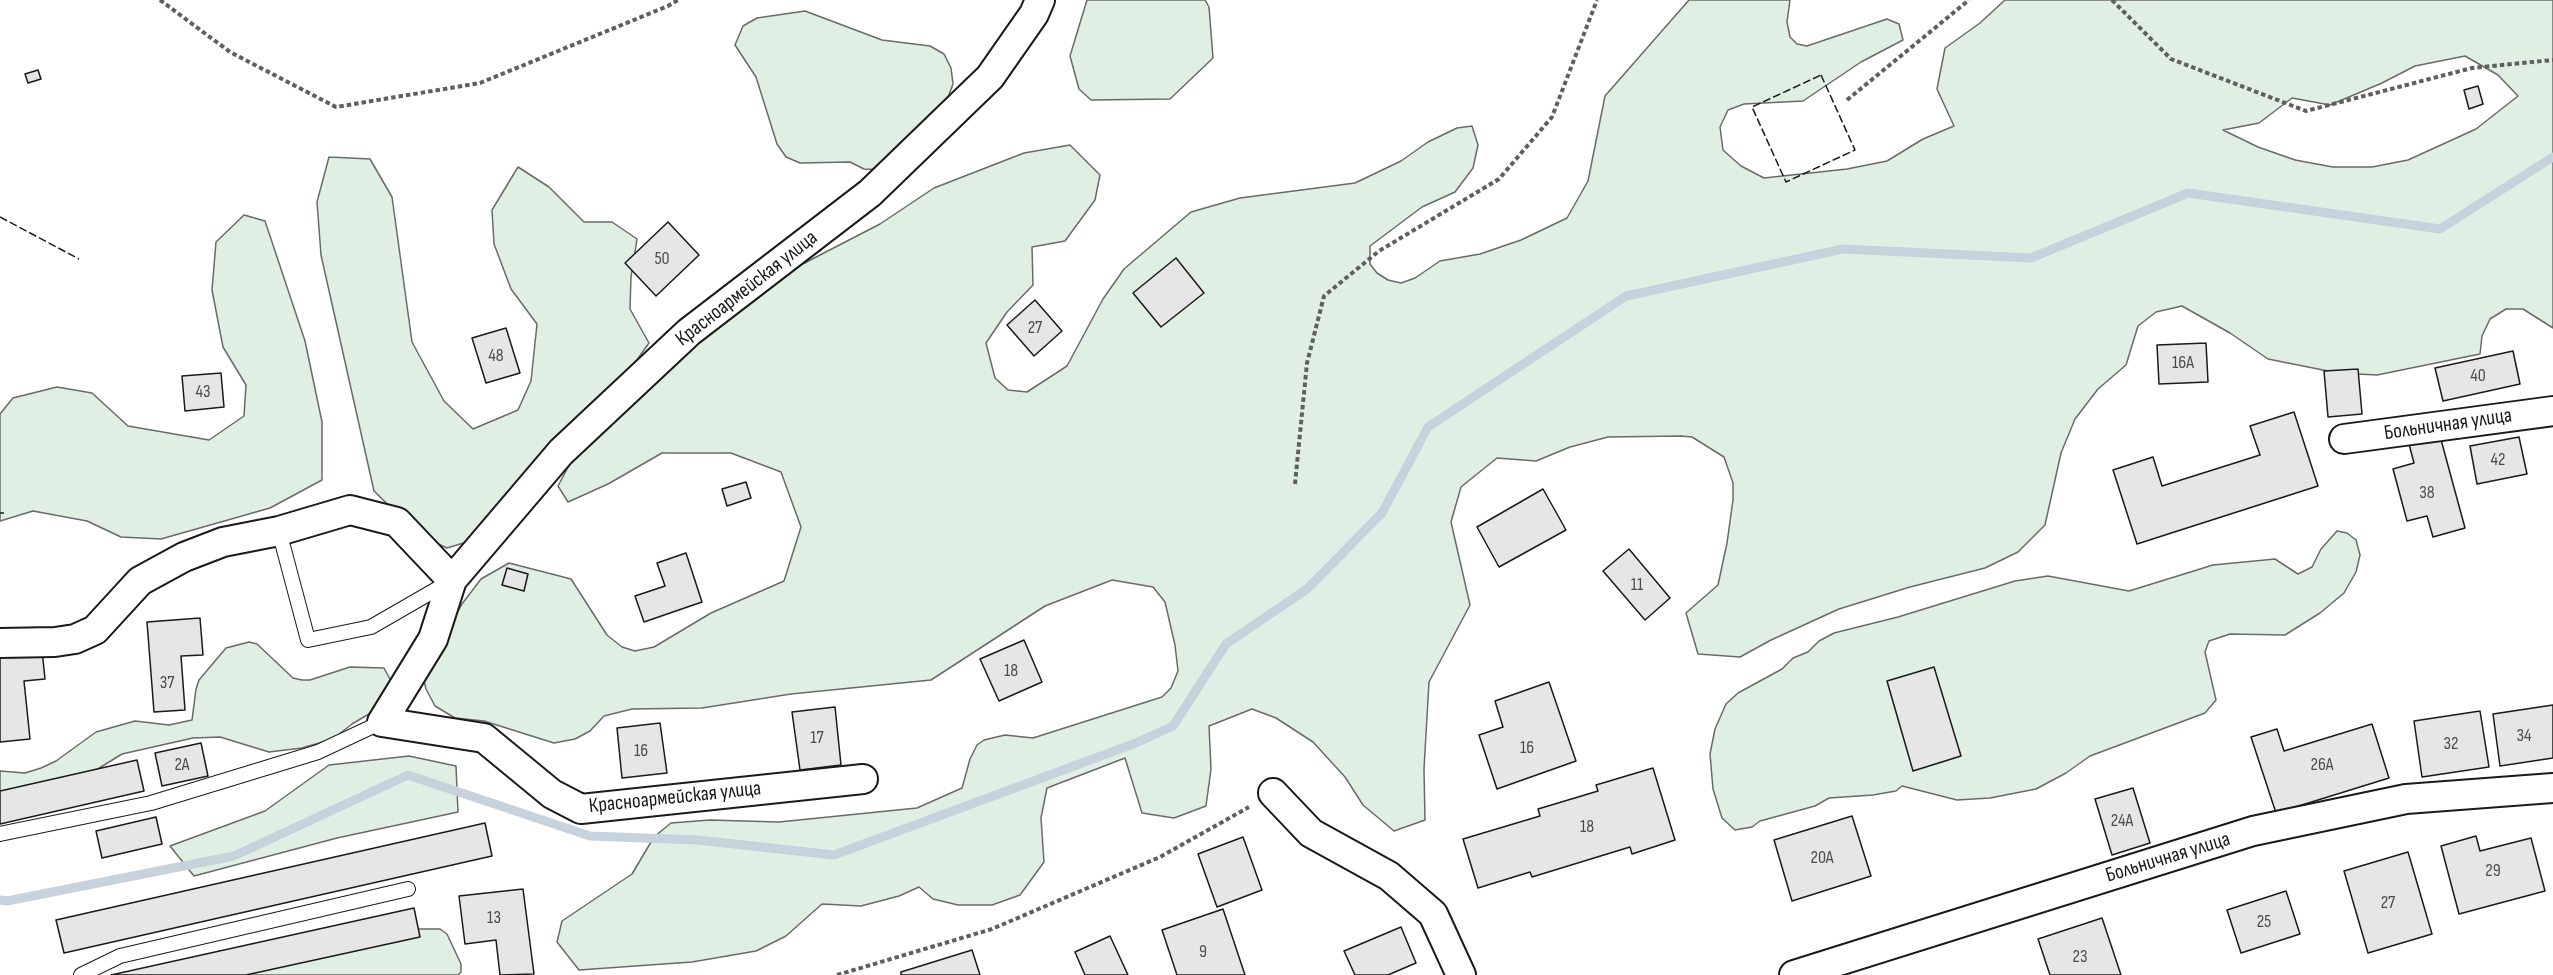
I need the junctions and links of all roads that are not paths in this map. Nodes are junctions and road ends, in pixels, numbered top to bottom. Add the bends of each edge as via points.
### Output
1 (1040, 0) edge
2 (2553, 411) edge
3 (2344, 439) dead end
4 (279, 531) junction
5 (452, 580) junction
6 (0, 643) edge
7 (382, 722) junction
8 (863, 779) dead end
9 (2553, 788) edge
10 (1273, 793) road end
11 (0, 834) edge
12 (408, 889) dead end
13 (81, 975) edge
14 (1461, 975) edge
15 (1794, 975) edge

1 - 5 street, Красноармейская улица via 1035,14 990,77 870,193 680,340 561,452
2 - 3 street, Больничная улица
4 - 5 street via 350,510 397,522
4 - 5 lane via 308,640 371,627
4 - 6 street via 223,542 140,580 95,630 75,639
5 - 7 street, Красноармейская улица via 433,639
7 - 8 street, Красноармейская улица via 484,738 552,794 581,809
7 - 11 lane via 318,752 151,803
9 - 15 street, Больничная улица via 2406,800 2253,831
10 - 14 street via 1311,833 1389,876 1433,914
12 - 13 lane via 120,956

